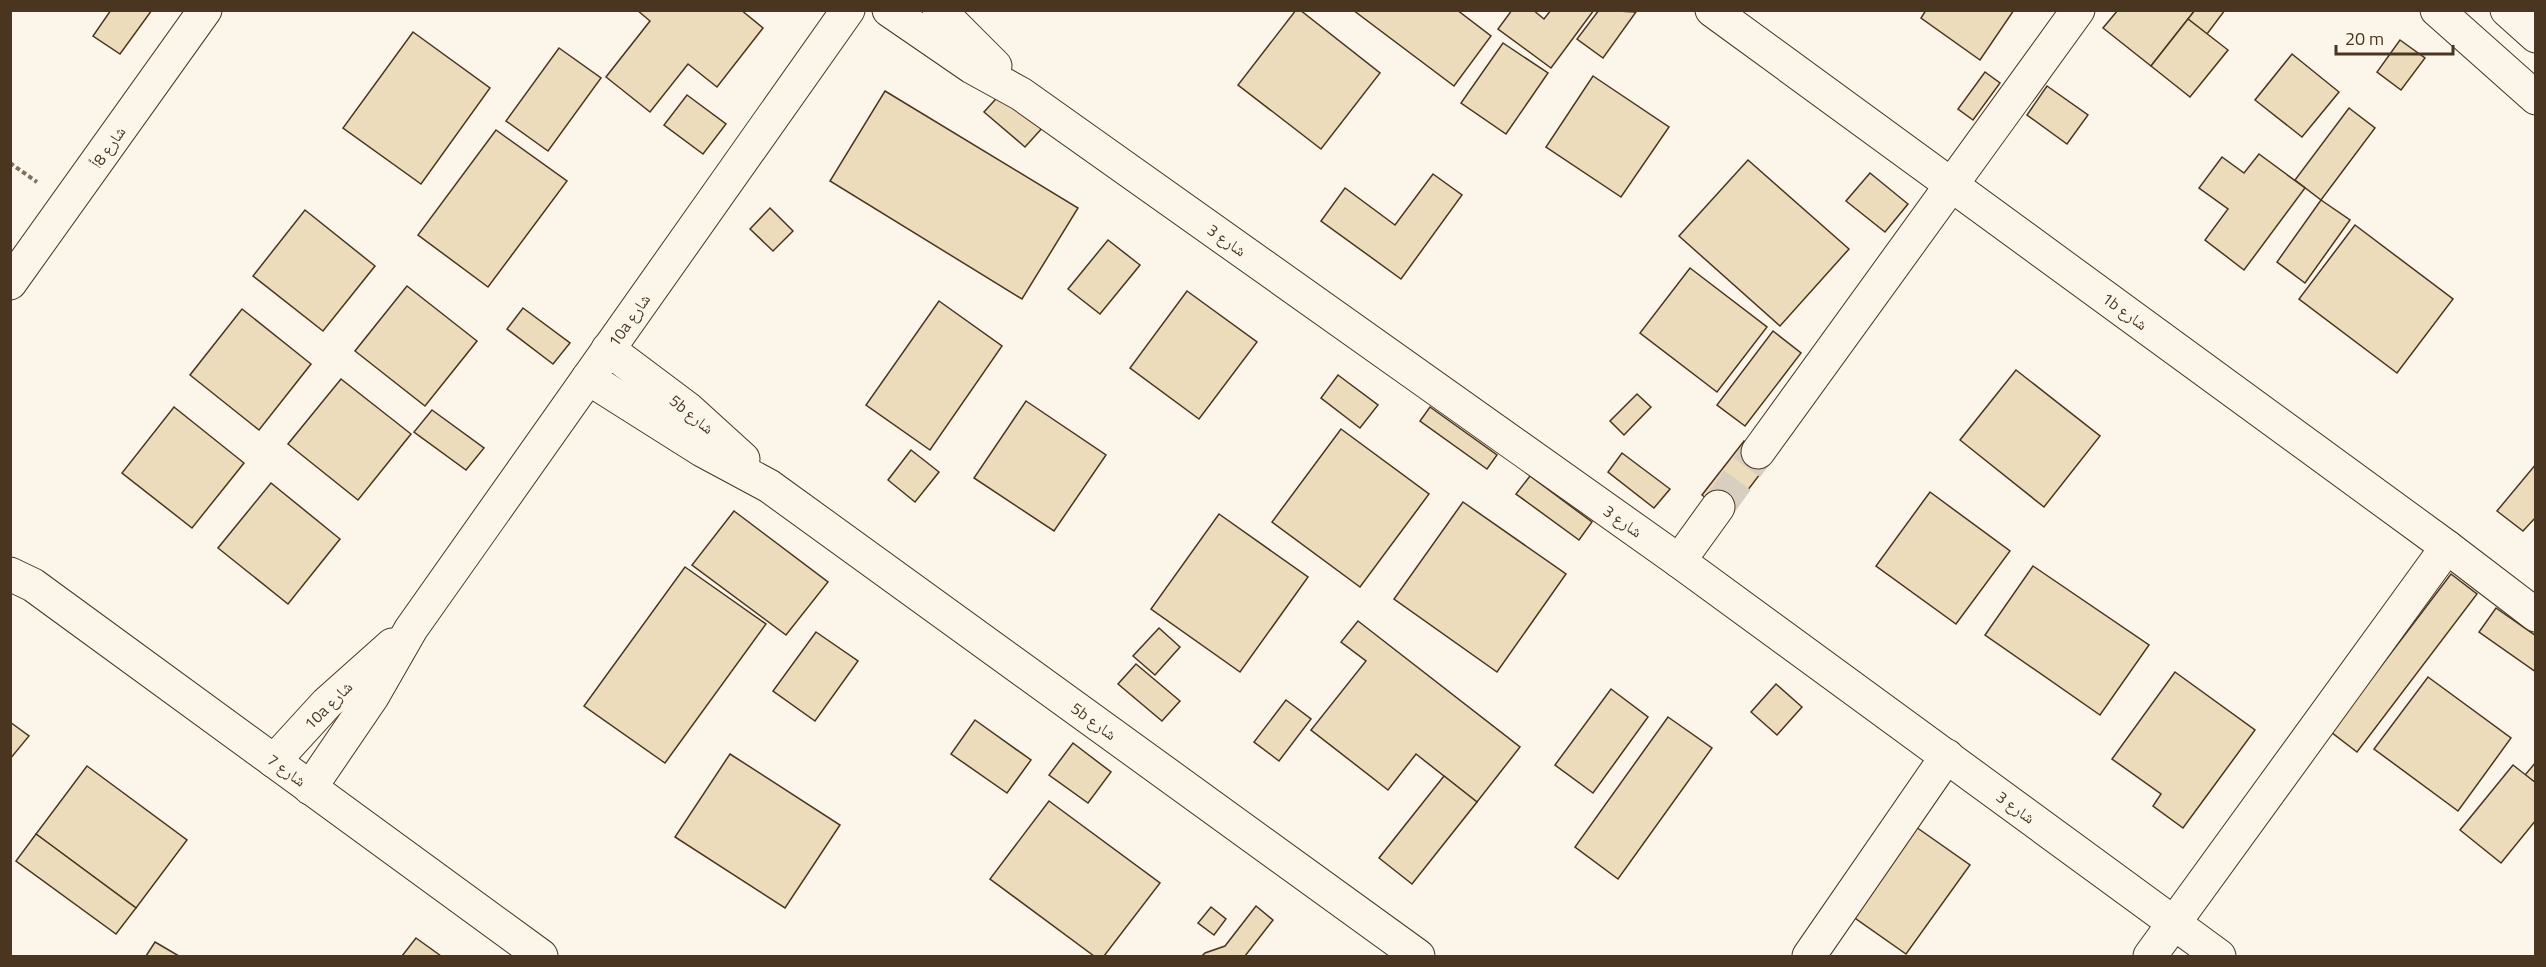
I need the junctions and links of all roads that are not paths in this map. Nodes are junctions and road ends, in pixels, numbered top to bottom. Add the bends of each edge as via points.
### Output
1 (204, 10) edge
2 (848, 10) edge
3 (889, 10) edge
4 (939, 10) edge
5 (1712, 10) edge
6 (2078, 10) edge
7 (2436, 10) edge
8 (2507, 10) edge
9 (2535, 36) edge
10 (1021, 94) junction
11 (2535, 98) edge
12 (1951, 183) junction
13 (10, 283) edge
14 (608, 350) junction
15 (588, 378) junction
16 (1758, 452) tunnel mouth
17 (769, 486) junction
18 (1718, 507) tunnel mouth
19 (2446, 547) junction
20 (10, 561) edge
21 (1679, 561) junction
22 (22, 579) edge
23 (2535, 615) edge
24 (411, 629) junction
25 (1947, 756) junction
26 (274, 761) junction
27 (310, 788) junction
28 (2175, 922) junction
29 (541, 957) edge
30 (1418, 957) edge
31 (1809, 957) edge
32 (2150, 957) edge
33 (2219, 957) edge

1 - 13 main road, شارع 8أ
2 - 14 main road, 10a شارع
3 - 10 main road, شارع 3 via 972,67
4 - 10 main road, شارع 3
5 - 12 main road, 1b شارع
6 - 12 main road
7 - 11 main road
8 - 9 main road
10 - 21 main road, شارع 3
12 - 16 main road
12 - 19 main road, 1b شارع
14 - 15 main road, 10a شارع
14 - 17 main road, 5b شارع via 688,409
15 - 17 main road, 5b شارع via 702,450
15 - 24 main road, 10a شارع
17 - 30 main road, 5b شارع
18 - 21 main road
19 - 23 main road, 1b شارع
19 - 28 main road
20 - 22 main road, شارع 7
21 - 25 main road, شارع 3
22 - 26 main road, شارع 7
24 - 26 main road, 10a شارع via 327,703
24 - 27 main road, 10a شارع via 372,697
25 - 28 main road, شارع 3
25 - 31 main road
26 - 27 main road, شارع 7
27 - 29 main road, شارع 7
28 - 32 main road
28 - 33 main road, شارع 3

